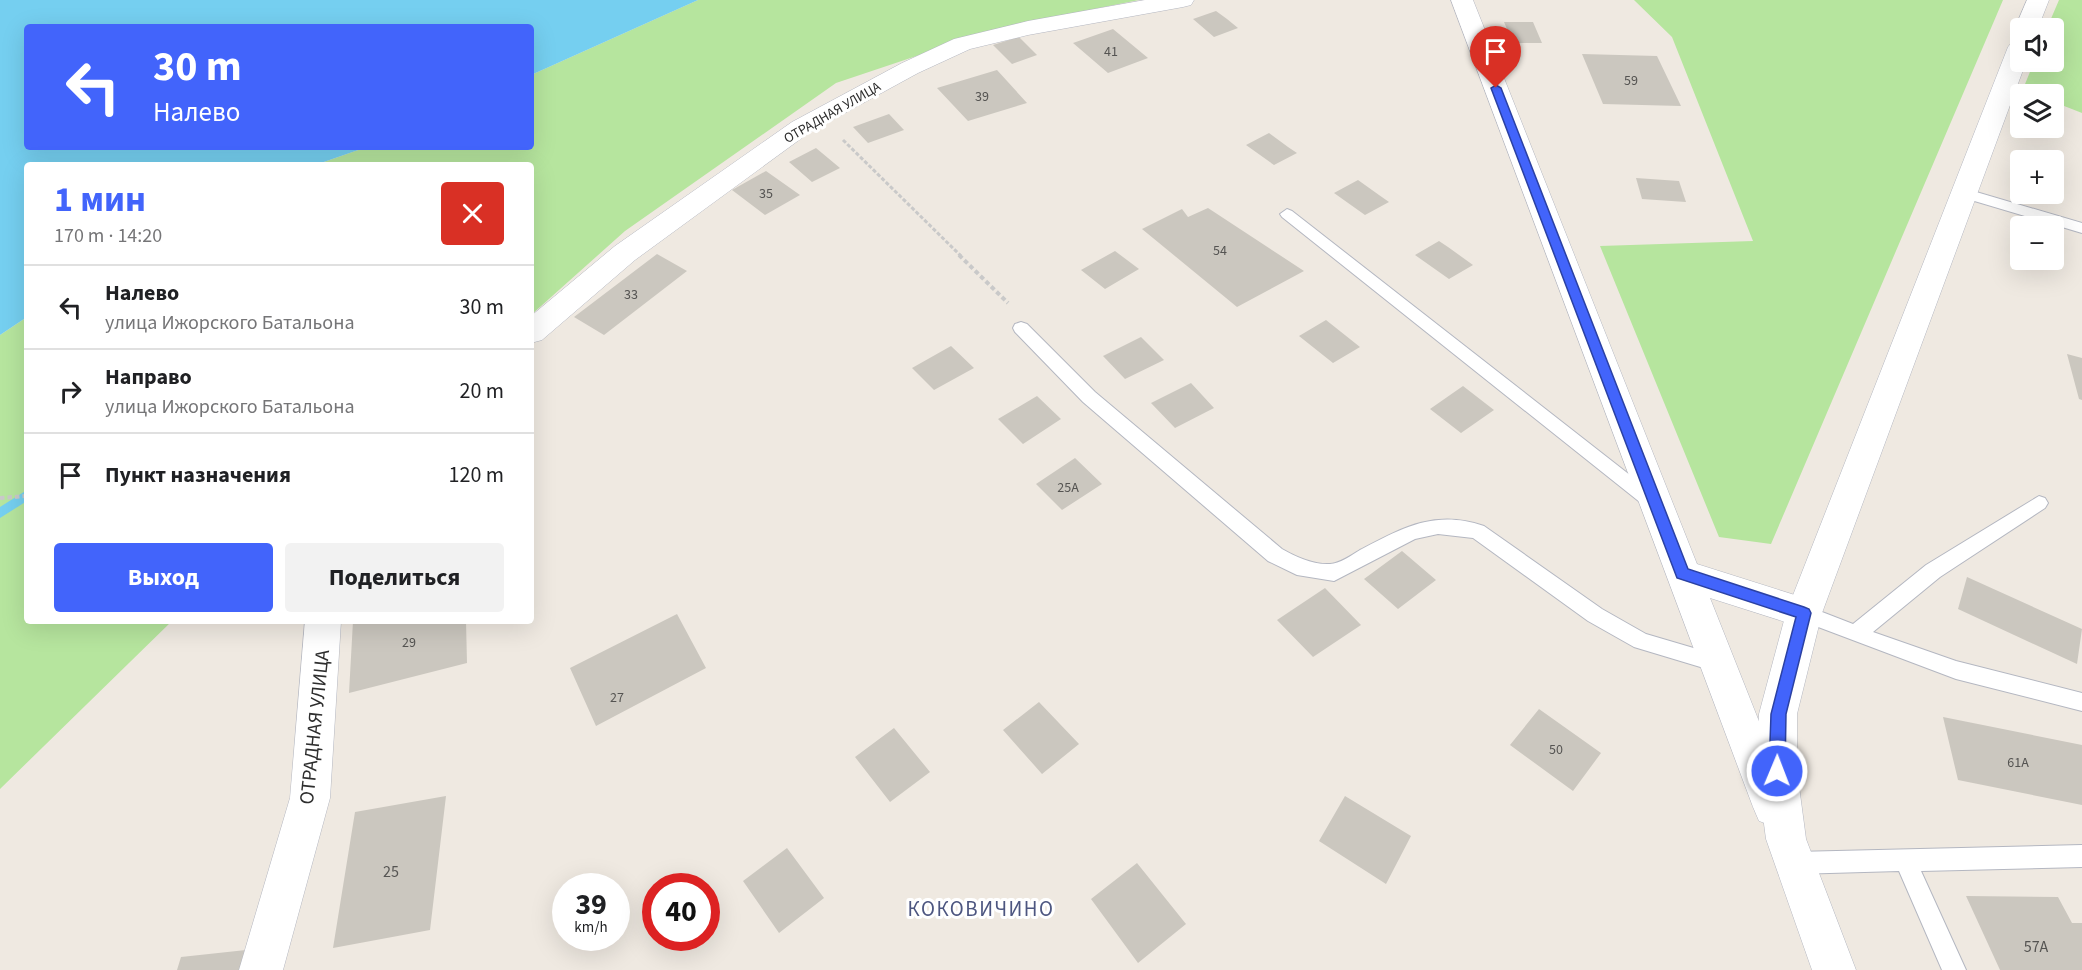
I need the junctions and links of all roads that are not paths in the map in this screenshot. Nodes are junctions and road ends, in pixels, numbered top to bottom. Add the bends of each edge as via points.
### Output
1 (1183, 0) edge
2 (1462, 0) edge
3 (2038, 0) edge
4 (2031, 18) edge
5 (2011, 72) edge
6 (1966, 194) junction
7 (1287, 214) dead end
8 (2082, 228) edge
9 (1021, 328) road end
10 (534, 329) edge
11 (2038, 503) dead end
12 (1656, 505) junction
13 (1683, 574) junction
14 (1804, 613) junction
15 (323, 624) edge
16 (1855, 634) junction
17 (1717, 663) junction
18 (2082, 702) edge
19 (1790, 851) junction
20 (2082, 856) edge
21 (1905, 860) junction
22 (261, 970) edge
23 (1834, 970) edge
24 (1954, 970) edge

1 - 10 street, ОТРАДНАЯ УЛИЦА via 962,44 910,68 801,127 625,252
2 - 12 street
3 - 4 street
5 - 6 street
6 - 8 lane
6 - 14 street
7 - 12 lane
9 - 17 lane via 1089,397 1275,555 1297,567 1334,573 1411,532 1438,526 1477,531 1595,615 1641,641
11 - 16 lane via 1933,571
12 - 13 street
13 - 14 street
13 - 17 street
14 - 16 lane
14 - 19 street via 1779,714 1777,771
15 - 22 street, ОТРАДНАЯ УЛИЦА via 310,798
16 - 18 lane via 1956,670
17 - 19 street
19 - 21 lane
19 - 23 street
20 - 21 lane
21 - 24 lane

